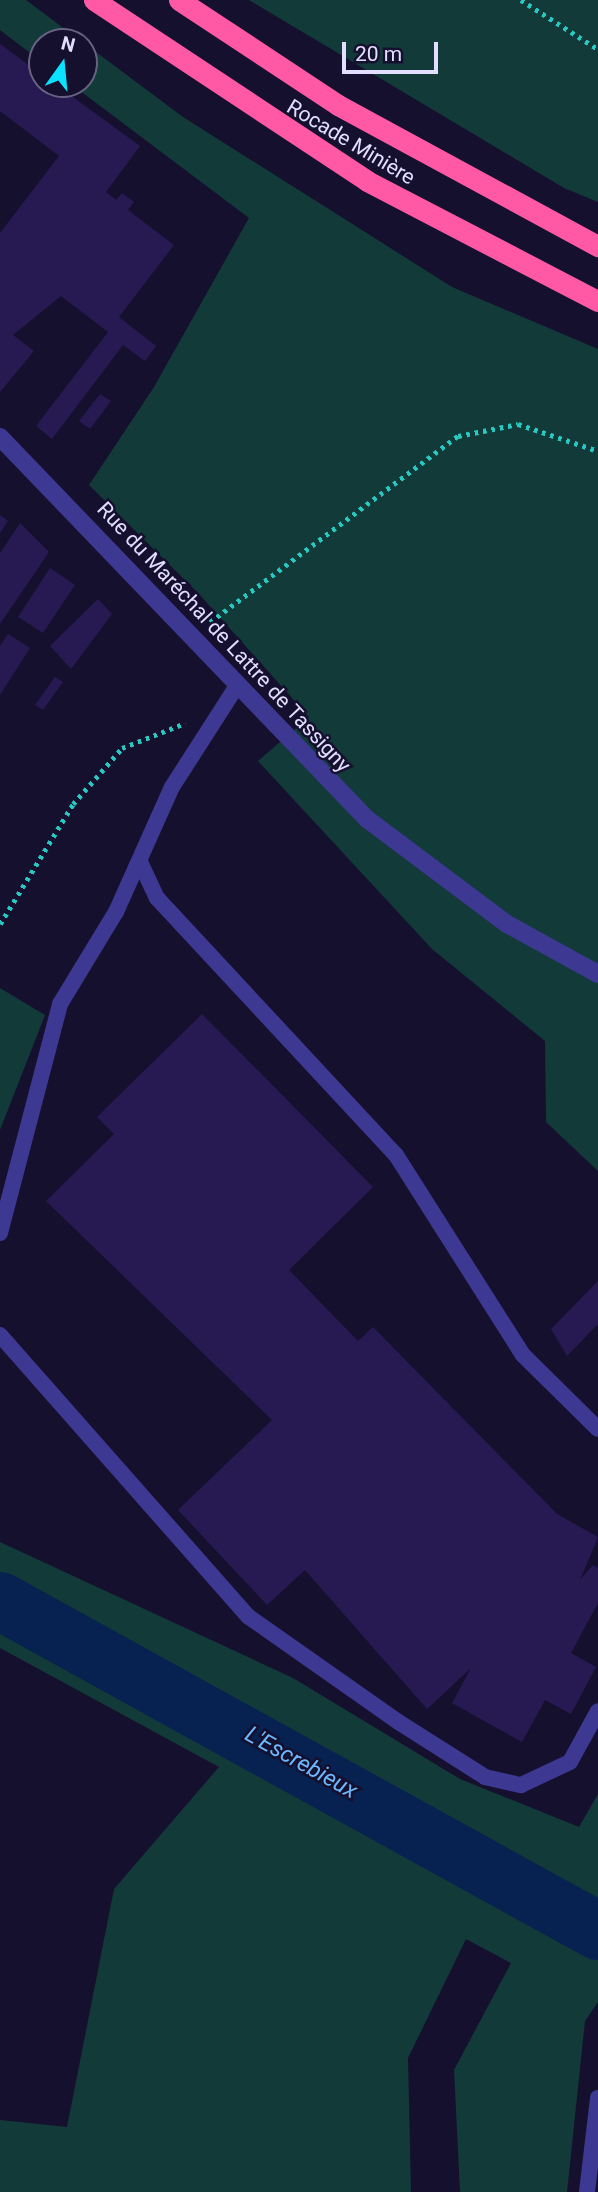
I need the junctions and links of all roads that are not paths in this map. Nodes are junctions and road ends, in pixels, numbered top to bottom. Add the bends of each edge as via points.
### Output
1 (94, 0) edge
2 (179, 0) edge
3 (598, 246) edge
4 (598, 301) edge
5 (0, 438) edge
6 (235, 689) junction
7 (141, 864) junction
8 (598, 974) edge
9 (0, 1233) edge
10 (0, 1335) edge
11 (598, 1429) edge
12 (598, 1711) edge
13 (598, 2098) edge
14 (587, 2192) edge

1 - 4 highway, Rocade Minière via 367,181
2 - 3 highway, Rocade Minière via 338,105
5 - 6 street, Rue du Maréchal de Lattre de Tassigny via 192,635
6 - 7 lane via 172,787
6 - 8 street, Rue du Maréchal de Lattre de Tassigny via 393,843 507,924
7 - 9 lane via 60,1004
7 - 11 lane via 157,898 396,1155 523,1355
10 - 12 lane via 249,1617 485,1777 521,1785 570,1762
13 - 14 lane

